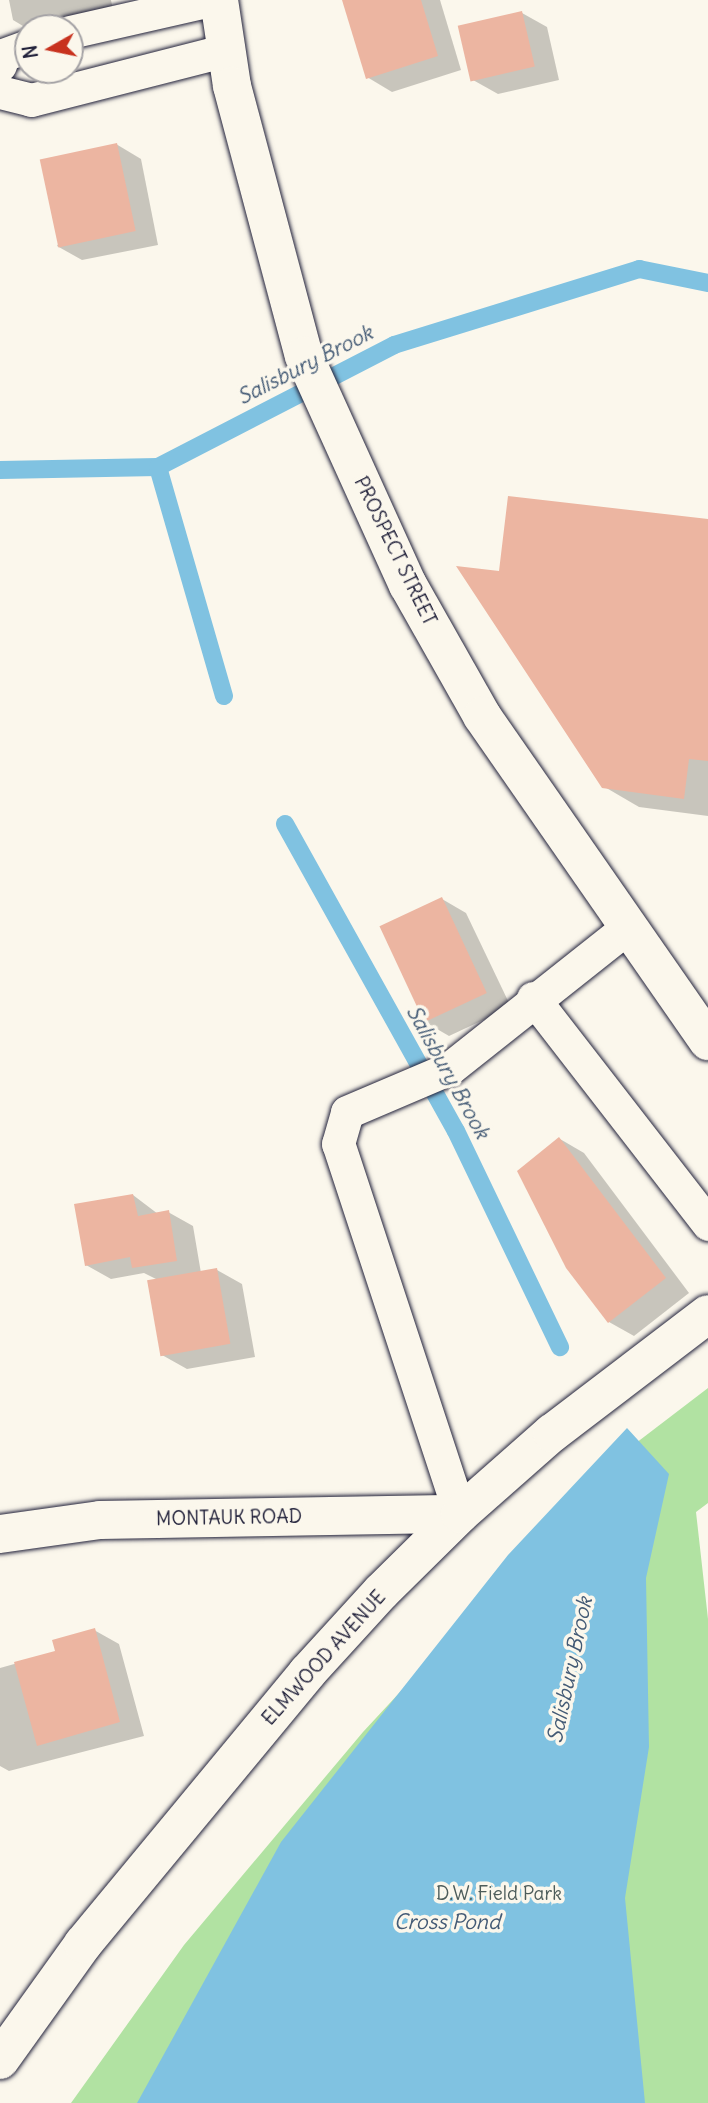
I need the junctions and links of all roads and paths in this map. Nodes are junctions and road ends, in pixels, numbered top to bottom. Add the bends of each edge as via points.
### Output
1 (211, 0) edge
2 (219, 0) edge
3 (84, 29) edge
4 (227, 50) junction
5 (14, 51) edge
6 (0, 65) edge
7 (0, 92) edge
8 (628, 927) junction
9 (533, 998) junction
10 (708, 1041) edge
11 (708, 1224) edge
12 (708, 1314) edge
13 (460, 1514) junction
14 (0, 1534) edge
15 (0, 2060) edge

1 - 3 lane
2 - 4 street, PROSPECT STREET
4 - 7 lane via 31,100
4 - 8 street, PROSPECT STREET via 232,86 304,356 324,404 408,585 470,695
5 - 6 lane via 3,55
8 - 9 lane
8 - 10 street, PROSPECT STREET
9 - 11 lane
9 - 13 lane via 450,1068 347,1112 338,1144
12 - 13 street, ELMWOOD AVENUE via 552,1433
13 - 14 street, MONTAUK ROAD via 100,1520
13 - 15 street, ELMWOOD AVENUE via 307,1673 83,1944

